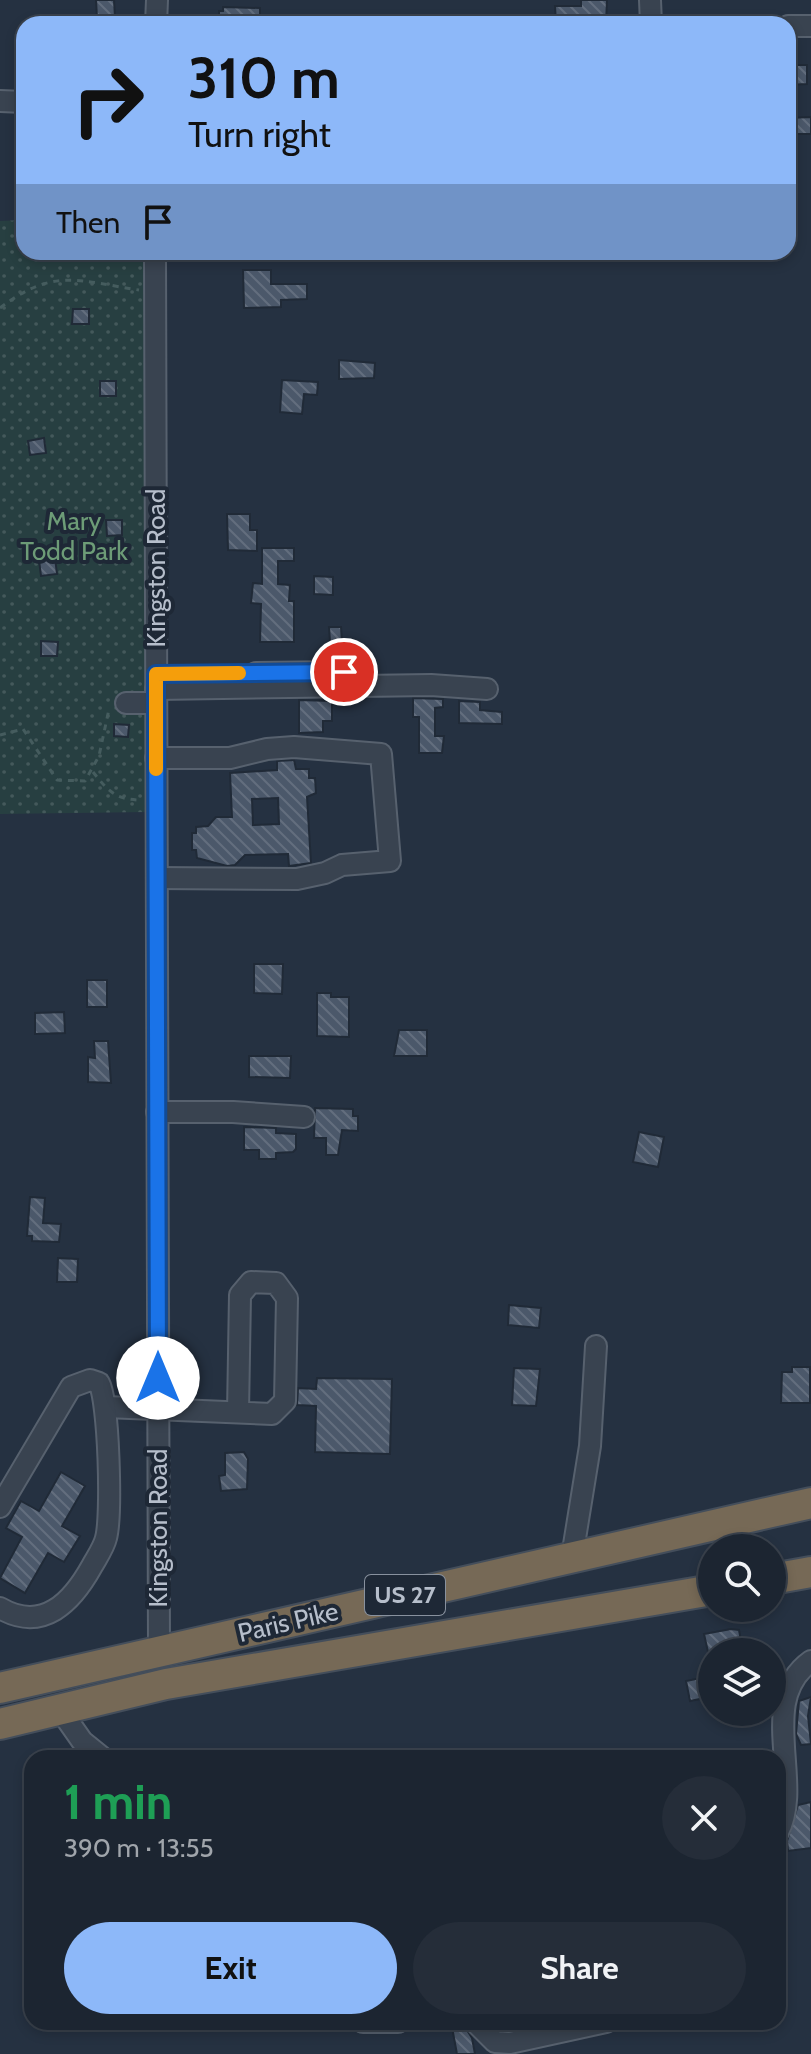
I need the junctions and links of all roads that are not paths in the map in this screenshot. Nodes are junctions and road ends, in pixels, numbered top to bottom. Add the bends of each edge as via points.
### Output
1 (155, 260) edge
2 (344, 672) dead end
3 (156, 689) junction
4 (487, 689) dead end
5 (126, 703) road end
6 (156, 758) junction
7 (157, 878) junction
8 (157, 1112) junction
9 (304, 1117) dead end
10 (596, 1346) dead end
11 (106, 1407) junction
12 (158, 1407) junction
13 (238, 1412) junction
14 (811, 1503) edge
15 (0, 1507) edge
16 (572, 1557) junction
17 (811, 1572) edge
18 (786, 1576) edge
19 (698, 1592) edge
20 (0, 1608) edge
21 (159, 1651) junction
22 (811, 1661) edge
23 (166, 1684) junction
24 (0, 1688) edge
25 (61, 1711) junction
26 (0, 1724) edge
27 (93, 1750) edge
28 (786, 1750) edge
29 (786, 1750) edge
30 (786, 1806) edge
31 (483, 2030) edge
32 (569, 2030) edge

1 - 3 street, Kingston Road
2 - 3 street
3 - 4 street
3 - 5 street
3 - 6 street, Kingston Road
6 - 7 street, Kingston Road
6 - 7 street via 230,758 294,747 381,754 390,861 342,865 297,879
7 - 8 street, Kingston Road
8 - 9 street
8 - 12 street, Kingston Road
10 - 16 street via 590,1446
11 - 12 street
11 - 15 street via 99,1383 90,1380 71,1387
11 - 20 street via 106,1540 79,1590 62,1607 27,1618
12 - 13 street
12 - 21 street, Kingston Road
13 - 13 street via 272,1414 285,1401 287,1298 276,1283 251,1282 240,1295
14 - 16 highway, Paris Pike / US 27
16 - 21 highway, Paris Pike / US 27
17 - 18 highway
19 - 23 highway, Paris Pike / US 27
21 - 23 highway
21 - 24 highway, Paris Pike / US 27
22 - 29 street via 793,1680 786,1698
23 - 25 highway, Paris Pike / US 27
25 - 26 highway, Paris Pike / US 27
25 - 27 street
28 - 30 street
31 - 32 street via 495,2042 510,2043

